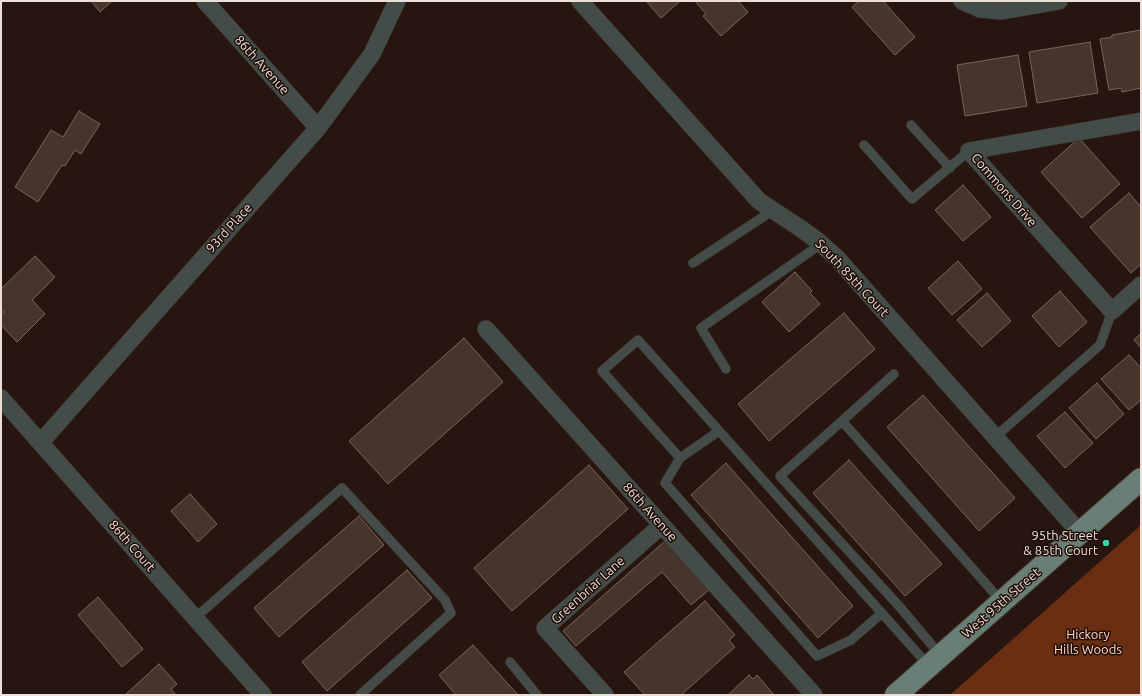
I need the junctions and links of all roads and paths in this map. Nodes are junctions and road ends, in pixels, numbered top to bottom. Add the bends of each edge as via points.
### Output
1 (205, 1) edge
2 (397, 1) edge
3 (580, 1) edge
4 (1059, 1) edge
5 (962, 2) edge
6 (1141, 120) edge
7 (911, 125) dead end
8 (318, 128) junction
9 (864, 145) dead end
10 (969, 152) junction
11 (950, 168) junction
12 (772, 211) junction
13 (821, 244) junction
14 (693, 263) dead end
15 (1141, 285) edge
16 (1112, 310) junction
17 (486, 329) dead end
18 (726, 368) dead end
19 (894, 374) dead end
20 (1, 398) edge
21 (842, 421) junction
22 (720, 431) junction
23 (995, 437) junction
24 (41, 442) junction
25 (680, 458) junction
26 (1141, 479) edge
27 (662, 525) junction
28 (1080, 533) junction
29 (1002, 602) junction
30 (882, 613) junction
31 (195, 618) junction
32 (935, 661) junction
33 (510, 662) dead end
34 (900, 694) edge
35 (263, 695) edge
36 (360, 695) edge
37 (537, 695) edge
38 (605, 695) edge
39 (814, 695) edge

1 - 8 street, 86th Avenue
2 - 8 street, 93rd Place via 372,54
3 - 12 street, South 85th Court via 742,184
4 - 5 street via 1001,11 980,9
6 - 10 street, Commons Drive
7 - 11 lane
8 - 24 street, 93rd Place
9 - 11 lane via 912,199
10 - 11 lane
10 - 16 street, Commons Drive
12 - 13 street, South 85th Court
12 - 14 lane
13 - 18 lane via 701,328
13 - 23 street, South 85th Court via 837,258
15 - 16 street
16 - 23 lane via 1100,345
17 - 27 street, 86th Avenue
19 - 21 lane
20 - 24 street, 86th Court
21 - 29 lane
21 - 32 lane via 780,476 899,606
22 - 25 lane
22 - 25 lane via 638,340 602,371
22 - 30 lane
23 - 28 street, South 85th Court
24 - 31 street, 86th Court
25 - 30 lane via 666,483 817,656 851,640
26 - 28 main road, West 95th Street
27 - 38 street, Greenbriar Lane via 546,628
27 - 39 street, 86th Avenue
28 - 29 main road, West 95th Street
29 - 32 main road, West 95th Street
30 - 32 lane
31 - 35 street, 86th Court
31 - 36 lane via 342,488 445,600 451,613
32 - 34 main road, West 95th Street
33 - 37 lane

